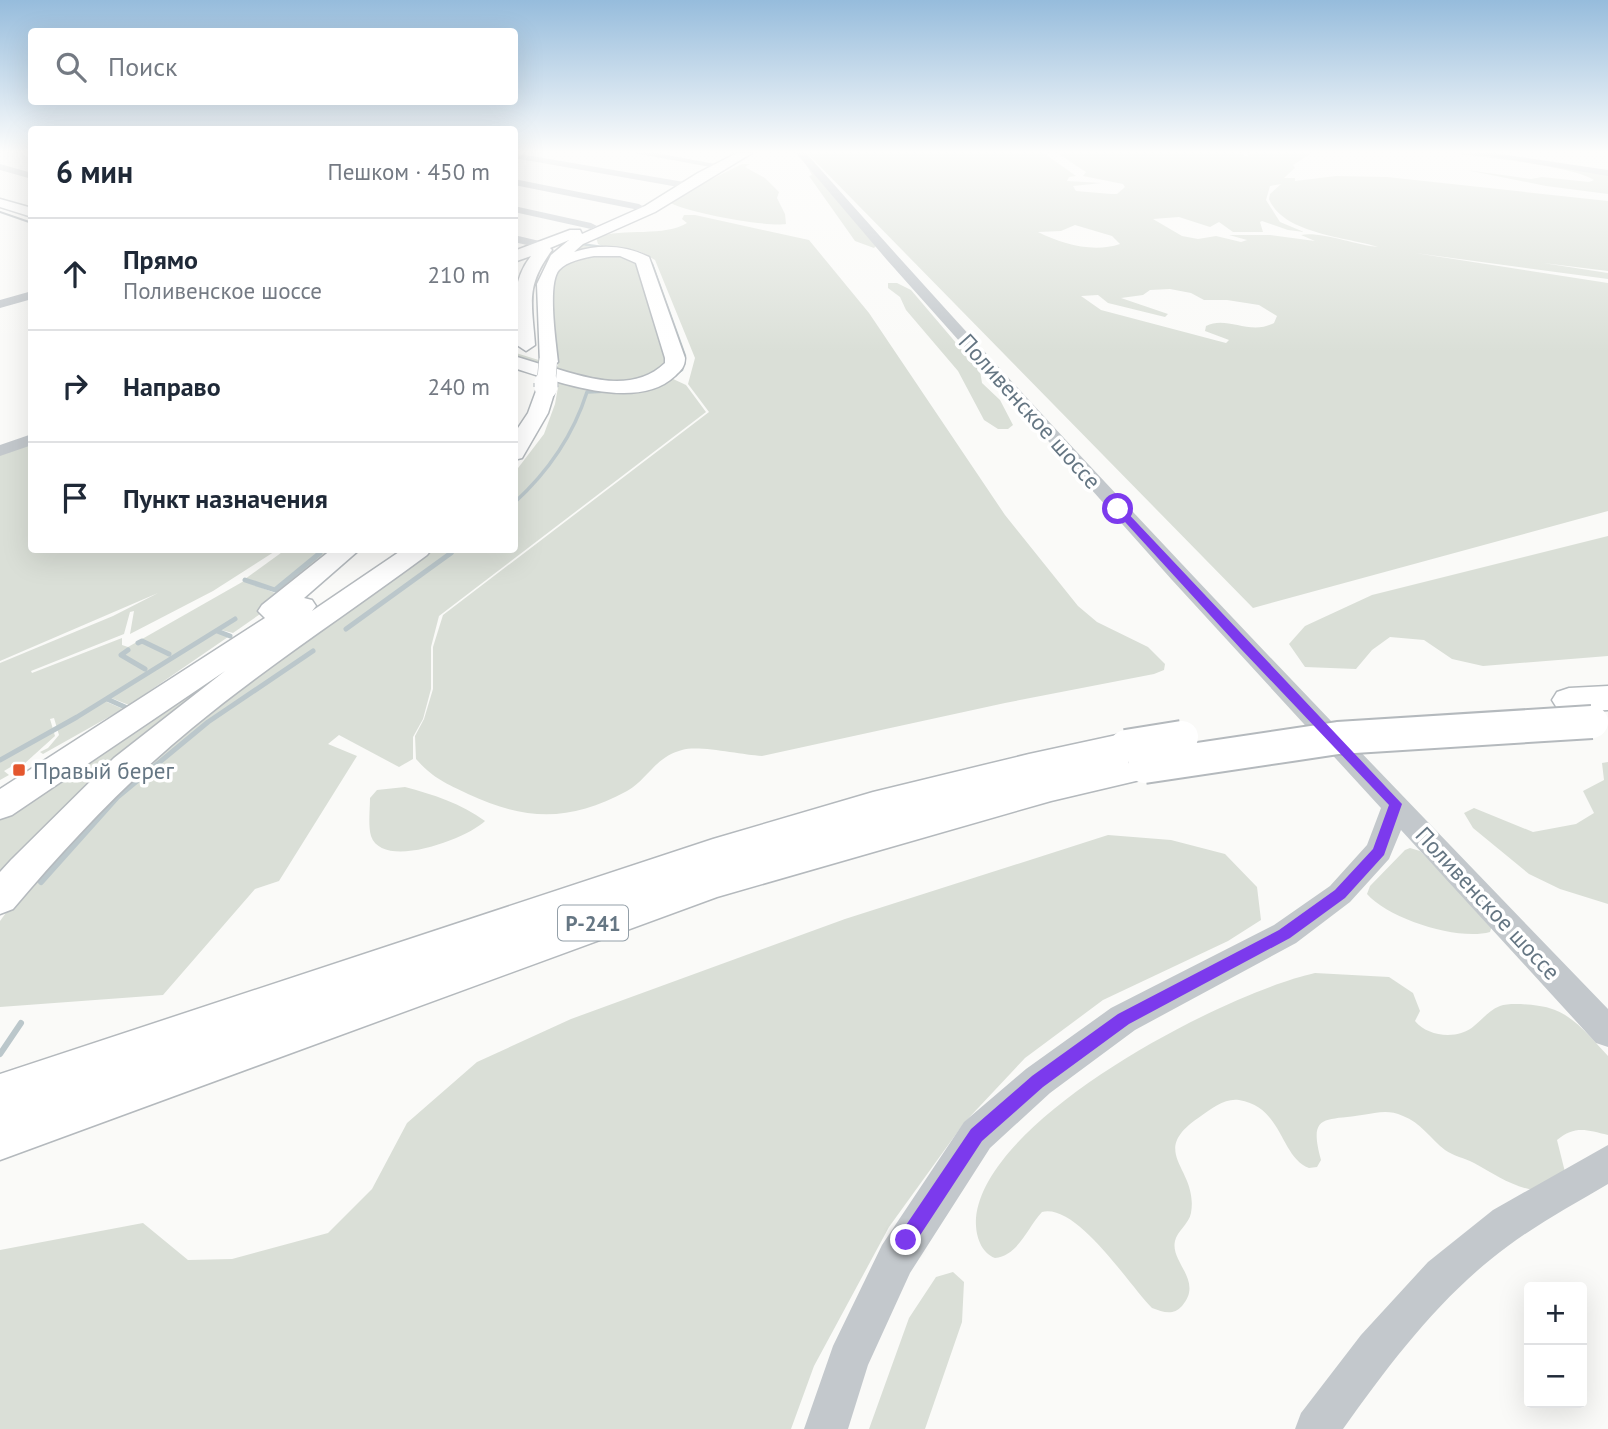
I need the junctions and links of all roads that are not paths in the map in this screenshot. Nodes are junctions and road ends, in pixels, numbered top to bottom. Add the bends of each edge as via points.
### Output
1 (562, 220) edge
2 (607, 220) edge
3 (626, 220) edge
4 (859, 220) edge
5 (591, 226) junction
6 (518, 240) edge
7 (544, 245) junction
8 (518, 255) edge
9 (549, 270) junction
10 (28, 296) edge
11 (0, 304) edge
12 (522, 370) edge
13 (28, 441) edge
14 (518, 446) edge
15 (0, 452) edge
16 (342, 553) edge
17 (380, 553) edge
18 (414, 553) edge
19 (152, 705) junction
20 (1594, 710) edge
21 (1135, 757) junction
22 (1396, 804) junction
23 (0, 806) edge
24 (0, 898) edge
25 (1608, 1032) edge
26 (0, 1098) edge
27 (0, 1134) edge
28 (1608, 1163) edge
29 (826, 1429) edge
30 (1317, 1429) edge

1 - 5 street
2 - 5 main road
3 - 9 main road via 578,241 556,258
4 - 22 street, Поливенское шоссе via 1171,566
5 - 7 main road
6 - 7 street
7 - 8 main road
7 - 12 main road via 528,268 523,287
9 - 12 main road via 565,259 589,253 621,253 643,260 675,365 656,380 608,387
9 - 14 main road, bridge via 545,284 546,387 538,413
10 - 11 street
13 - 15 street
16 - 19 main road
17 - 19 main road
18 - 24 main road via 211,696 138,755 78,812
19 - 23 main road
20 - 21 highway, Р-241, bridge
21 - 26 highway, Р-241 via 1029,767 713,855
21 - 27 highway, Р-241 via 1051,787 710,882
22 - 25 street, Поливенское шоссе
22 - 29 street via 1379,851 1340,894 1284,934 1123,1019 1038,1081 976,1135 896,1259 848,1361
28 - 30 street via 1493,1233 1423,1294

